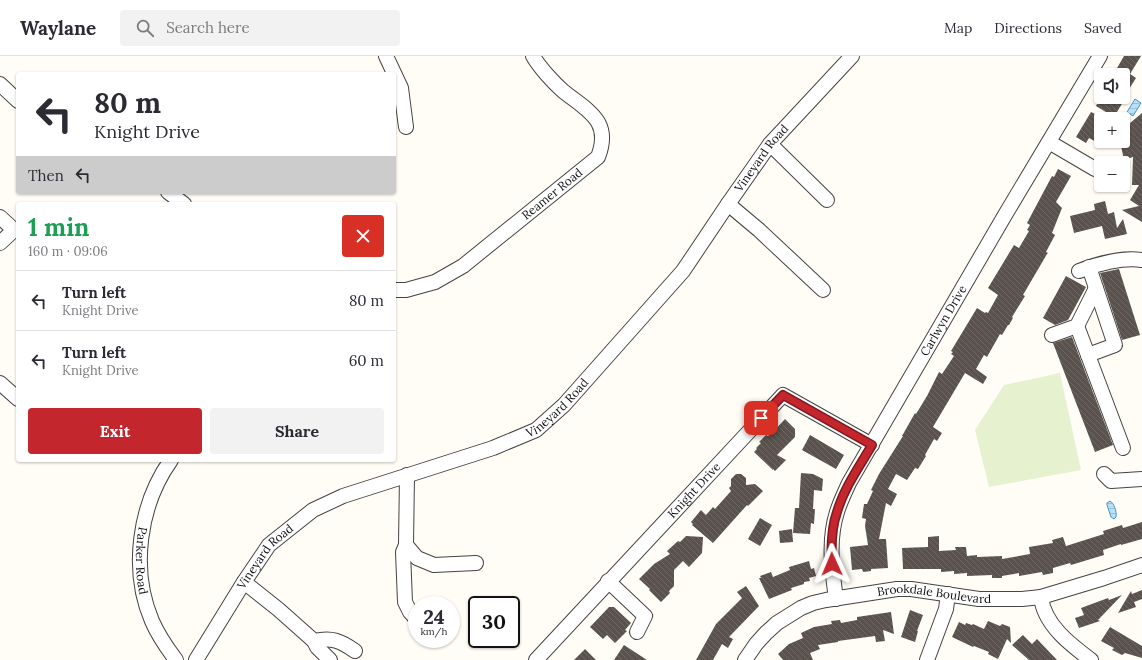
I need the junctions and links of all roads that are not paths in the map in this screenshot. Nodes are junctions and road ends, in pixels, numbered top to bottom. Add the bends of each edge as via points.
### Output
1 (386, 56) edge
2 (533, 56) edge
3 (852, 56) edge
4 (1100, 56) edge
5 (394, 72) edge
6 (396, 77) edge
7 (0, 84) edge
8 (16, 99) edge
9 (406, 127) dead end
10 (1049, 142) junction
11 (770, 144) junction
12 (1094, 168) edge
13 (171, 194) edge
14 (827, 200) dead end
15 (181, 202) edge
16 (728, 204) junction
17 (0, 218) edge
18 (0, 243) edge
19 (1142, 260) edge
20 (1096, 288) junction
21 (396, 290) edge
22 (823, 290) dead end
23 (1077, 326) junction
24 (1052, 336) dead end
25 (1088, 355) junction
26 (0, 383) edge
27 (16, 397) edge
28 (872, 445) junction
29 (1123, 448) dead end
30 (170, 462) edge
31 (1104, 474) dead end
32 (408, 475) junction
33 (1142, 479) edge
34 (406, 545) junction
35 (476, 563) dead end
36 (1142, 565) edge
37 (608, 581) junction
38 (244, 582) junction
39 (948, 594) junction
40 (1041, 598) junction
41 (836, 599) junction
42 (408, 608) edge
43 (637, 632) dead end
44 (314, 641) junction
45 (355, 651) dead end
46 (176, 660) edge
47 (196, 660) edge
48 (330, 660) edge
49 (536, 660) edge
50 (745, 660) edge
51 (927, 660) edge
52 (1091, 660) edge

1 - 5 street
2 - 21 street, Reamer Road via 562,90 593,114 600,124 602,147 598,157 463,266 435,282 406,290
3 - 11 street, Vineyard Road
4 - 10 street, Carlwyn Drive
6 - 9 street via 401,88
7 - 8 street
10 - 12 street
10 - 28 street, Carlwyn Drive
11 - 14 street
11 - 16 street, Vineyard Road
13 - 15 street
16 - 22 street
16 - 32 street, Vineyard Road via 683,271 564,405 536,430 493,448
17 - 18 street via 14,230
19 - 20 street via 1125,260 1084,269
20 - 23 street
20 - 25 street via 1115,345
23 - 24 street
23 - 25 street
25 - 29 street
26 - 27 street
28 - 37 street, Knight Drive via 783,395
28 - 41 street, Carlwyn Drive via 849,483 836,513 831,546
30 - 46 street, Parker Road via 147,509 140,551 143,588 151,620
31 - 33 street via 1111,481
32 - 34 street
32 - 38 street, Vineyard Road via 343,496 313,510 269,545
34 - 35 street via 417,558 434,565
34 - 42 street via 403,552 405,602
36 - 40 street, Brookdale Boulevard
37 - 43 street via 645,616
37 - 49 street, Knight Drive
38 - 44 street
38 - 47 street, Vineyard Road
39 - 40 street, Brookdale Boulevard via 990,600
39 - 41 street, Brookdale Boulevard via 897,589
39 - 51 street via 946,609
40 - 52 street via 1044,612 1055,628
41 - 50 street, Brookdale Boulevard via 813,604 777,623
44 - 45 street via 324,639 341,642
44 - 48 street

